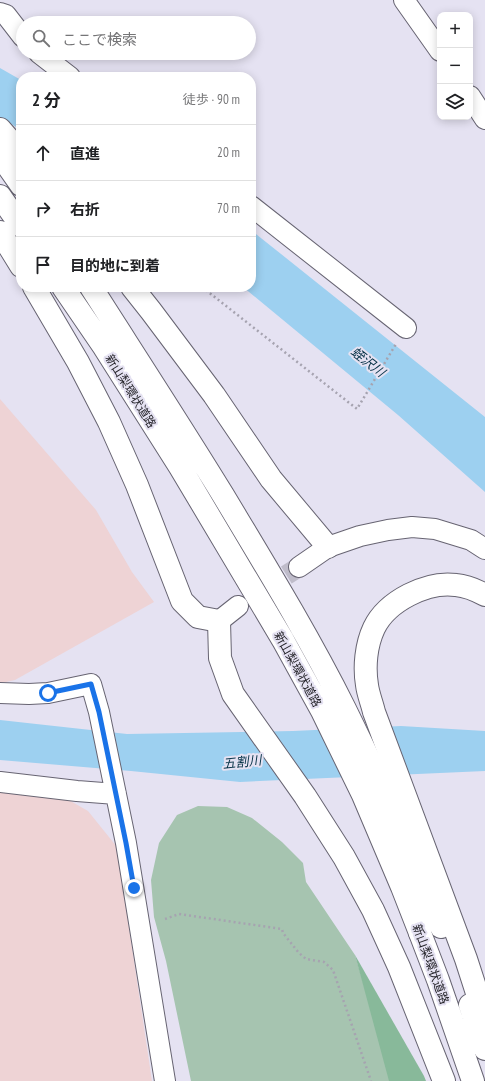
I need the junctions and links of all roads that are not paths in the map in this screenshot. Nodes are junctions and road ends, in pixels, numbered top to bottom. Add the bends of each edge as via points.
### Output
1 (404, 0) edge
2 (0, 13) edge
3 (16, 28) edge
4 (438, 48) edge
5 (48, 60) edge
6 (64, 72) edge
7 (473, 101) edge
8 (485, 119) edge
9 (0, 129) edge
10 (16, 147) edge
11 (0, 155) edge
12 (16, 163) edge
13 (16, 178) edge
14 (0, 196) edge
15 (256, 210) edge
16 (16, 219) edge
17 (3, 237) edge
18 (16, 258) edge
19 (37, 292) edge
20 (66, 292) edge
21 (93, 292) edge
22 (136, 292) edge
23 (406, 328) road end
24 (328, 547) junction
25 (485, 549) edge
26 (299, 567) tunnel mouth
27 (485, 595) edge
28 (238, 606) dead end
29 (219, 621) junction
30 (0, 693) edge
31 (0, 782) edge
32 (114, 789) junction
33 (395, 791) junction
34 (485, 1018) edge
35 (485, 1049) edge
36 (165, 1081) edge
37 (444, 1081) edge
38 (472, 1081) edge

1 - 4 street
2 - 3 street via 6,15
5 - 6 street
7 - 8 street
9 - 10 main road
11 - 12 street
11 - 13 main road
14 - 16 main road
15 - 23 street
17 - 18 main road
19 - 29 main road via 109,422 137,485 182,601 198,617
20 - 38 main road, 新山梨環状道路 via 180,467 283,640 322,711 363,795 402,886 438,980
21 - 33 main road, 新山梨環状道路 via 252,542 344,708
22 - 24 main road via 214,395 271,479
24 - 25 street via 360,536 412,527 453,534 471,540
24 - 26 street
27 - 33 main road via 472,588 456,585 424,589 408,595 395,604 383,614 374,628 368,645 367,686
28 - 29 street
29 - 37 main road via 220,658 233,694 305,796 344,857 373,910 399,967
30 - 32 street via 48,693 91,684
31 - 32 street via 77,791
32 - 36 street via 126,843
33 - 34 main road via 466,959
33 - 35 main road, 新山梨環状道路 via 423,882

